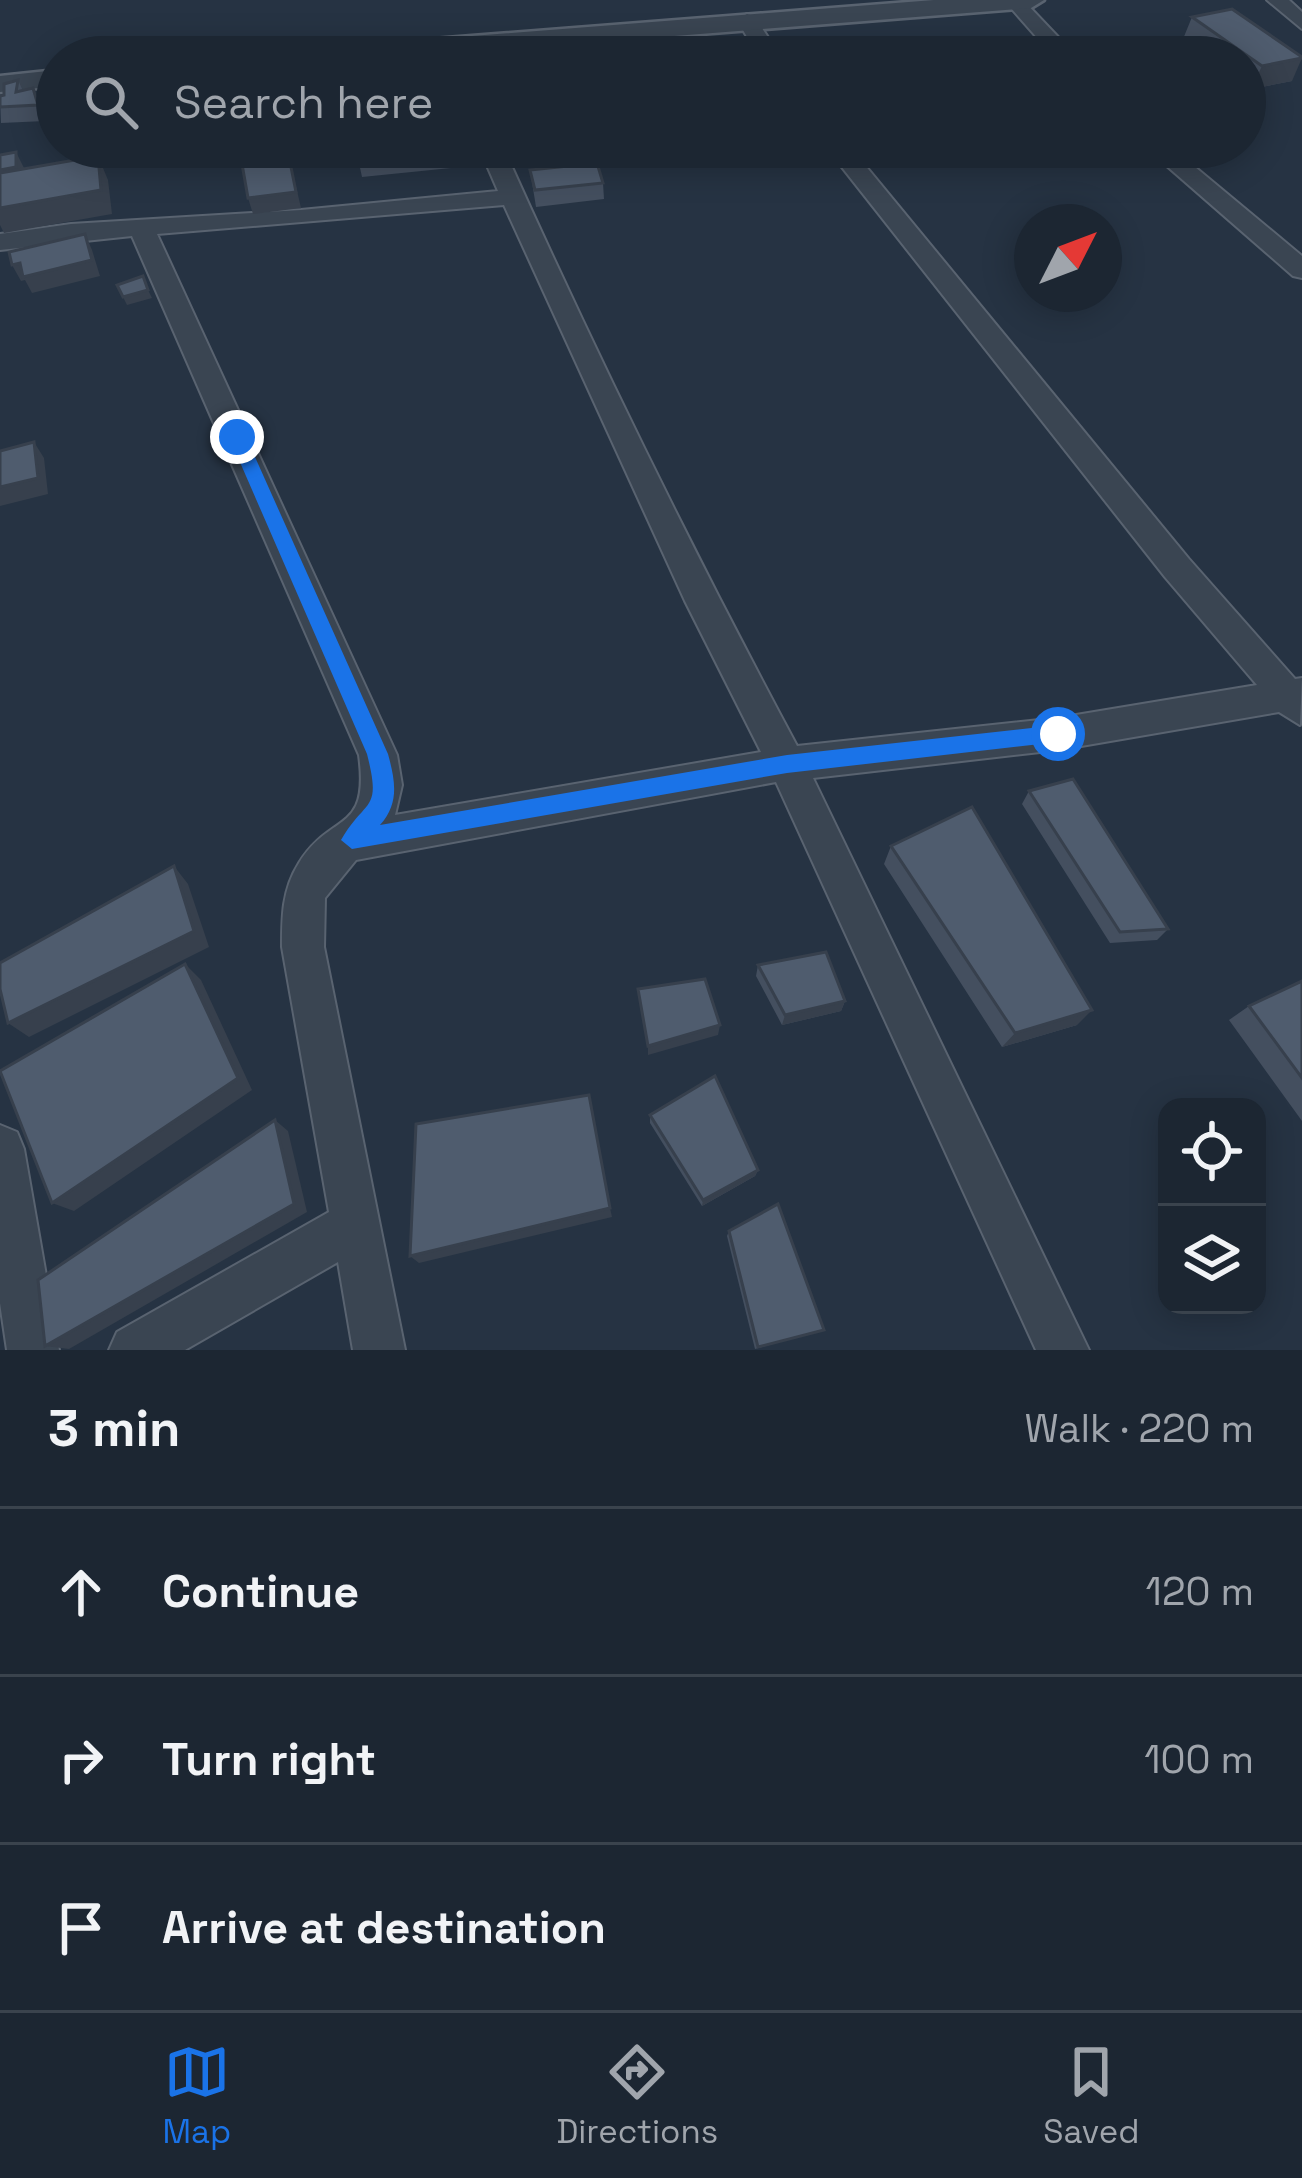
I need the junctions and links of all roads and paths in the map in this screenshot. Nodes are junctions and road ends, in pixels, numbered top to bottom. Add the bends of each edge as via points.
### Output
1 (1031, 0) edge
2 (1277, 0) edge
3 (1012, 1) edge
4 (747, 20) junction
5 (1302, 23) edge
6 (595, 36) edge
7 (757, 36) edge
8 (1046, 36) edge
9 (36, 80) edge
10 (0, 84) edge
11 (499, 168) edge
12 (855, 168) edge
13 (1182, 168) edge
14 (511, 197) junction
15 (141, 227) junction
16 (0, 242) edge
17 (1302, 270) edge
18 (1298, 700) edge
19 (787, 764) junction
20 (352, 840) junction
21 (0, 1149) edge
22 (358, 1223) junction
23 (33, 1350) edge
24 (135, 1350) edge
25 (380, 1350) edge
26 (1063, 1350) edge

1 - 3 street
2 - 5 street
3 - 4 street
3 - 8 street
4 - 6 street
4 - 7 street
9 - 10 street
11 - 14 street
12 - 18 street via 1177,568
13 - 17 street
14 - 15 street
14 - 19 street
15 - 16 street
15 - 20 street via 378,754 386,786 380,811
18 - 19 street
19 - 20 street
19 - 26 street
20 - 22 street via 304,897 303,947
21 - 23 street
22 - 24 street
22 - 25 street

